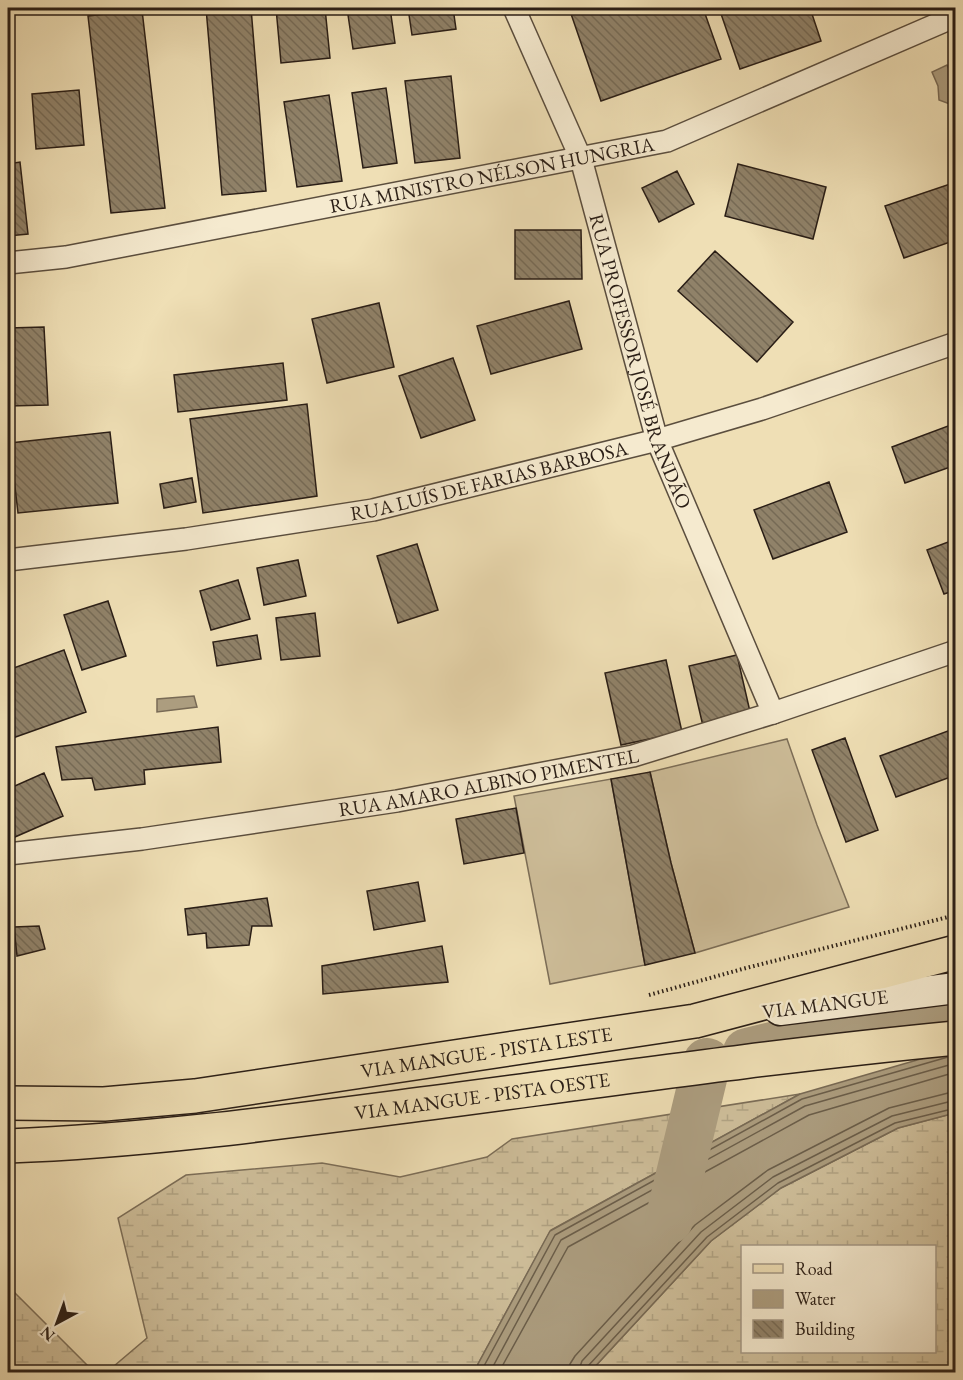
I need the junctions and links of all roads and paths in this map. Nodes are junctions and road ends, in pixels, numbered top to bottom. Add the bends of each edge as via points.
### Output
1 (514, 8) edge
2 (956, 16) edge
3 (581, 159) junction
4 (8, 263) edge
5 (956, 343) edge
6 (657, 440) junction
7 (8, 560) edge
8 (956, 651) edge
9 (773, 713) junction
10 (8, 854) edge
11 (956, 915) edge
12 (956, 952) edge
13 (956, 988) edge
14 (647, 996) dead end
15 (695, 1021) junction
16 (956, 1038) edge
17 (8, 1103) edge
18 (8, 1146) edge

1 - 3 street, RUA PROFESSOR JOSÉ BRANDÃO
2 - 3 street, RUA MINISTRO NÉLSON HUNGRIA via 667,141
3 - 4 street, RUA MINISTRO NÉLSON HUNGRIA via 66,257
3 - 6 street, RUA PROFESSOR JOSÉ BRANDÃO
5 - 6 street, RUA LUÍS DE FARIAS BARBOSA
6 - 7 street, RUA LUÍS DE FARIAS BARBOSA via 373,510 186,539
6 - 9 street, RUA PROFESSOR JOSÉ BRANDÃO
8 - 9 street, RUA AMARO ALBINO PIMENTEL
9 - 10 street, RUA AMARO ALBINO PIMENTEL via 633,756 397,801 142,839
11 - 14 path
12 - 15 main road, VIA MANGUE - PISTA LESTE
13 - 15 main road, VIA MANGUE
15 - 17 main road, VIA MANGUE - PISTA LESTE via 195,1096 104,1104
16 - 18 main road, VIA MANGUE - PISTA OESTE via 283,1122 86,1143

